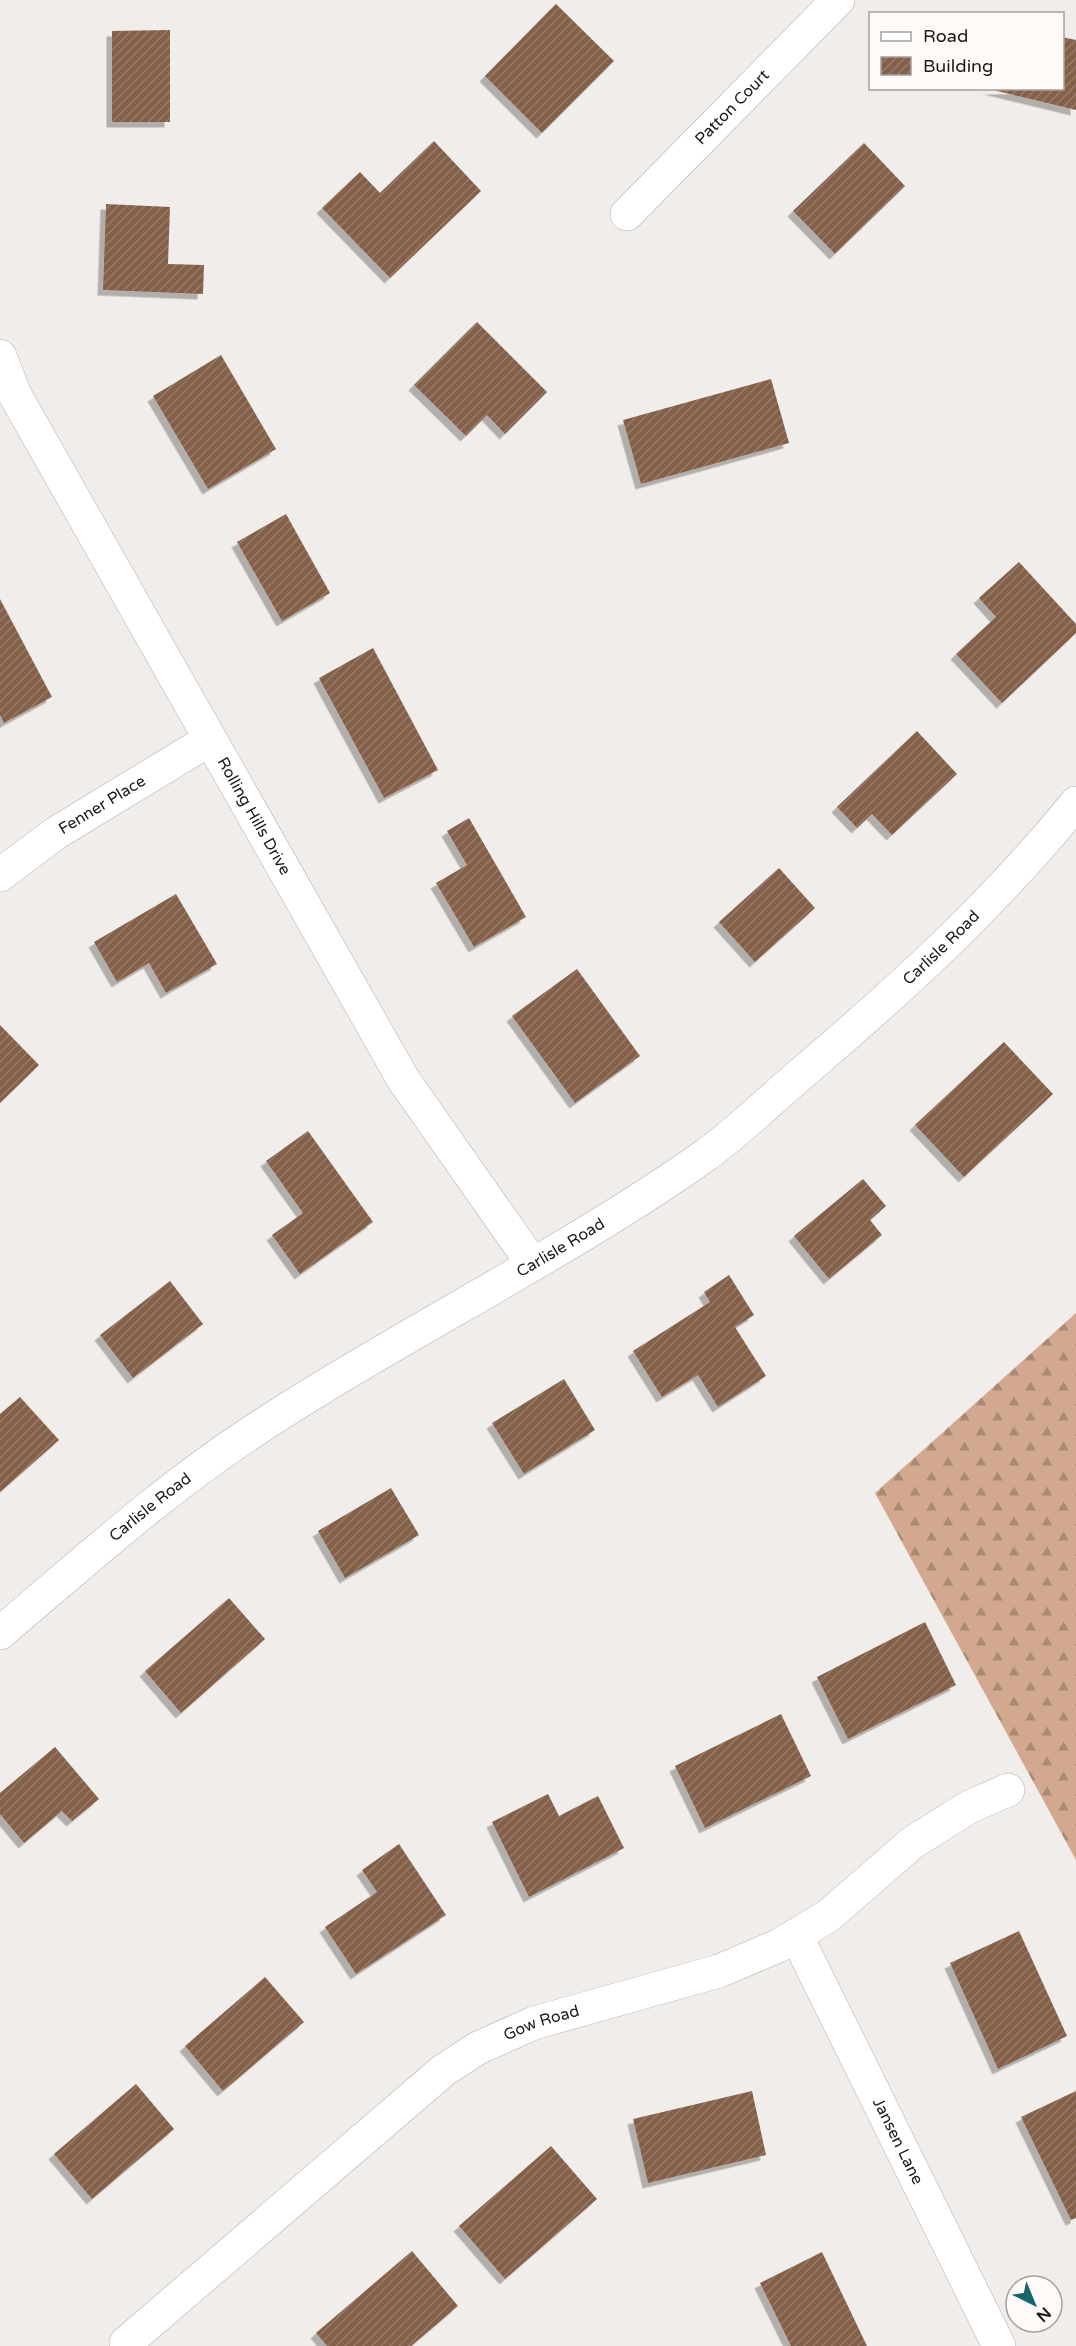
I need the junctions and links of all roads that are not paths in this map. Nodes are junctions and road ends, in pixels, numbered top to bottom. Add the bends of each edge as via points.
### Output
1 (837, 0) edge
2 (627, 214) dead end
3 (0, 356) edge
4 (209, 740) junction
5 (1076, 804) edge
6 (0, 875) edge
7 (532, 1263) junction
8 (0, 1633) edge
9 (1008, 1790) dead end
10 (796, 1935) junction
11 (126, 2343) dead end
12 (999, 2346) edge

1 - 2 street, Patton Court
3 - 4 street, Rolling Hills Drive via 15,395
4 - 6 street, Fenner Place via 56,833
4 - 7 street, Rolling Hills Drive via 403,1079
5 - 7 street, Carlisle Road via 956,936 890,998 706,1155 589,1232
7 - 8 street, Carlisle Road via 244,1437 186,1478
9 - 10 street, Gow Road via 969,1807 912,1843 828,1916
10 - 11 street, Gow Road via 719,1971 534,2023 478,2048 444,2070
10 - 12 street, Jansen Lane

